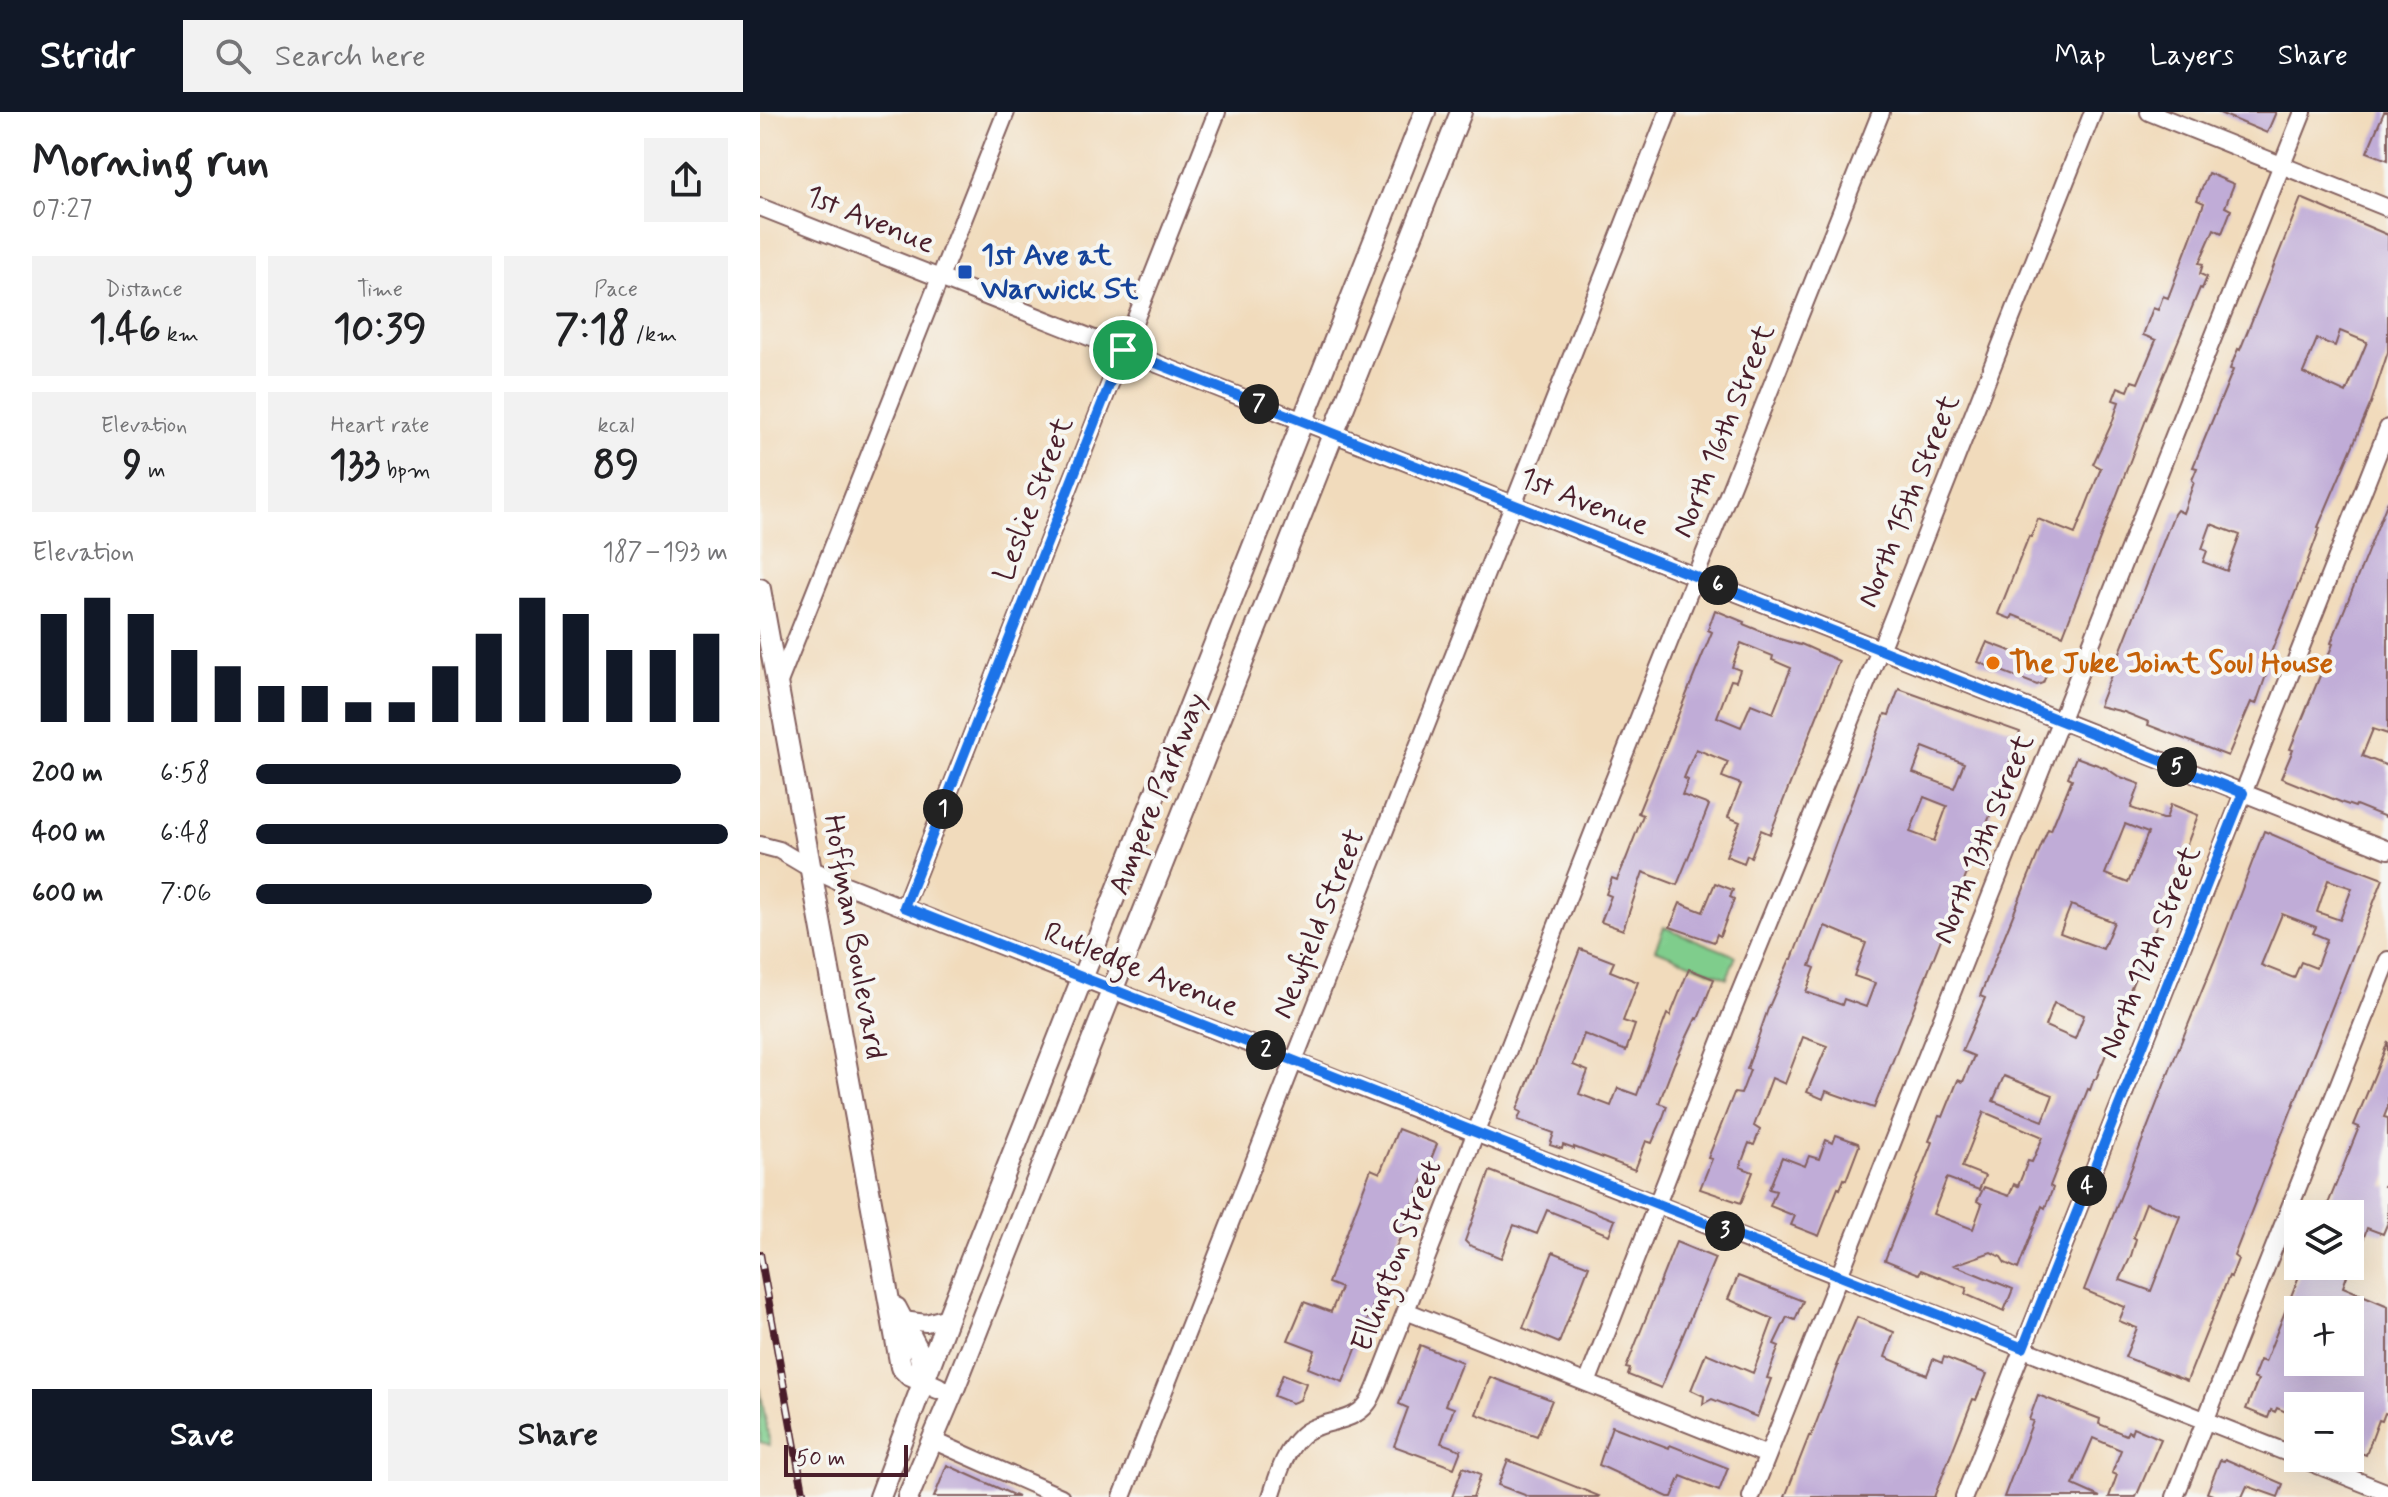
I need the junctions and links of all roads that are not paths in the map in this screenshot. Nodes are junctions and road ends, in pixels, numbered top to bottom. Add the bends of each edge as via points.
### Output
1 (1006, 112) edge
2 (1217, 112) edge
3 (1425, 112) edge
4 (1461, 112) edge
5 (1668, 112) edge
6 (1881, 112) edge
7 (2093, 112) edge
8 (2149, 112) edge
9 (2303, 112) edge
10 (2282, 165) junction
11 (760, 207) edge
12 (2388, 208) edge
13 (940, 278) junction
14 (1123, 350) junction
15 (1303, 421) junction
16 (2388, 428) edge
17 (1334, 434) junction
18 (1514, 505) junction
19 (1696, 576) junction
20 (760, 589) edge
21 (1880, 650) junction
22 (777, 687) junction
23 (2061, 721) junction
24 (2243, 793) junction
25 (1600, 815) joint
26 (760, 845) edge
27 (2388, 850) edge
28 (811, 869) junction
29 (904, 907) junction
30 (2388, 960) edge
31 (1083, 977) junction
32 (1113, 989) junction
33 (1295, 1061) junction
34 (1476, 1132) junction
35 (1658, 1203) junction
36 (1840, 1277) junction
37 (888, 1295) junction
38 (1406, 1311) junction
39 (948, 1317) junction
40 (903, 1320) junction
41 (2023, 1348) junction
42 (925, 1383) junction
43 (1587, 1383) junction
44 (952, 1394) junction
45 (2205, 1420) junction
46 (932, 1440) junction
47 (2284, 1452) edge
48 (1767, 1455) junction
49 (2334, 1472) edge
50 (1026, 1490) edge
51 (2387, 1493) edge
52 (880, 1497) edge
53 (908, 1497) edge
54 (1061, 1497) edge
55 (1122, 1497) edge
56 (1271, 1497) edge
57 (1751, 1497) edge
58 (1964, 1497) edge
59 (2175, 1497) edge

1 - 13 street
2 - 14 street, Leslie Street
3 - 15 street, Ampere Parkway
4 - 17 street, Ampere Parkway
5 - 18 street, Newfield Street
6 - 19 street, North 16th Street
7 - 21 street, North 15th Street
8 - 10 street
9 - 10 street, North 13th Street
10 - 12 street
10 - 23 street, North 13th Street
11 - 13 street, 1st Avenue
13 - 14 street, 1st Avenue
13 - 22 street
14 - 15 street, 1st Avenue
14 - 29 street, Leslie Street
15 - 17 street, 1st Avenue
15 - 31 street, Ampere Parkway
16 - 24 street, North 12th Street
17 - 18 street, 1st Avenue
17 - 32 street, Ampere Parkway
18 - 19 street, 1st Avenue
18 - 33 street, Newfield Street
19 - 21 street, 1st Avenue
19 - 25 street, North 16th Street
20 - 22 street, Hoffman Boulevard
21 - 23 street, 1st Avenue
21 - 35 street, North 15th Street
22 - 28 street, Hoffman Boulevard
23 - 24 street, 1st Avenue
23 - 36 street, North 13th Street
24 - 27 street, 1st Avenue
24 - 41 street, North 12th Street
25 - 34 street, Ellington Street
26 - 28 street, Rutledge Avenue
28 - 29 street, Rutledge Avenue
28 - 37 street, Hoffman Boulevard
29 - 31 street, Rutledge Avenue
30 - 45 street
31 - 32 street, Rutledge Avenue
31 - 39 street, Ampere Parkway
32 - 33 street, Rutledge Avenue
32 - 44 street, Ampere Parkway
33 - 34 street, Rutledge Avenue
33 - 55 street, Newfield Street
34 - 35 street, Rutledge Avenue
34 - 38 street, Ellington Street
35 - 36 street, Rutledge Avenue
35 - 43 street, North 15th Street
36 - 41 street, Rutledge Avenue
36 - 48 street, North 13th Street
37 - 40 street, Hoffman Boulevard
37 - 42 street, Hoffman Boulevard via 901,1367
38 - 43 street
38 - 56 street, Ellington Street via 1367,1404 1353,1416 1301,1436 1288,1453
39 - 40 street via 926,1323
39 - 42 street, Ampere Parkway
40 - 42 street, Hoffman Boulevard via 919,1352
41 - 45 street, Rutledge Avenue
41 - 58 street, North 12th Street
42 - 44 street, Hoffman Boulevard
42 - 52 street, Ampere Parkway
43 - 48 street
44 - 46 street, Ampere Parkway
45 - 47 street, Rutledge Avenue
45 - 59 street
46 - 50 street
46 - 53 street, Ampere Parkway
48 - 57 street, North 13th Street
49 - 51 street, Rutledge Avenue
50 - 54 street

